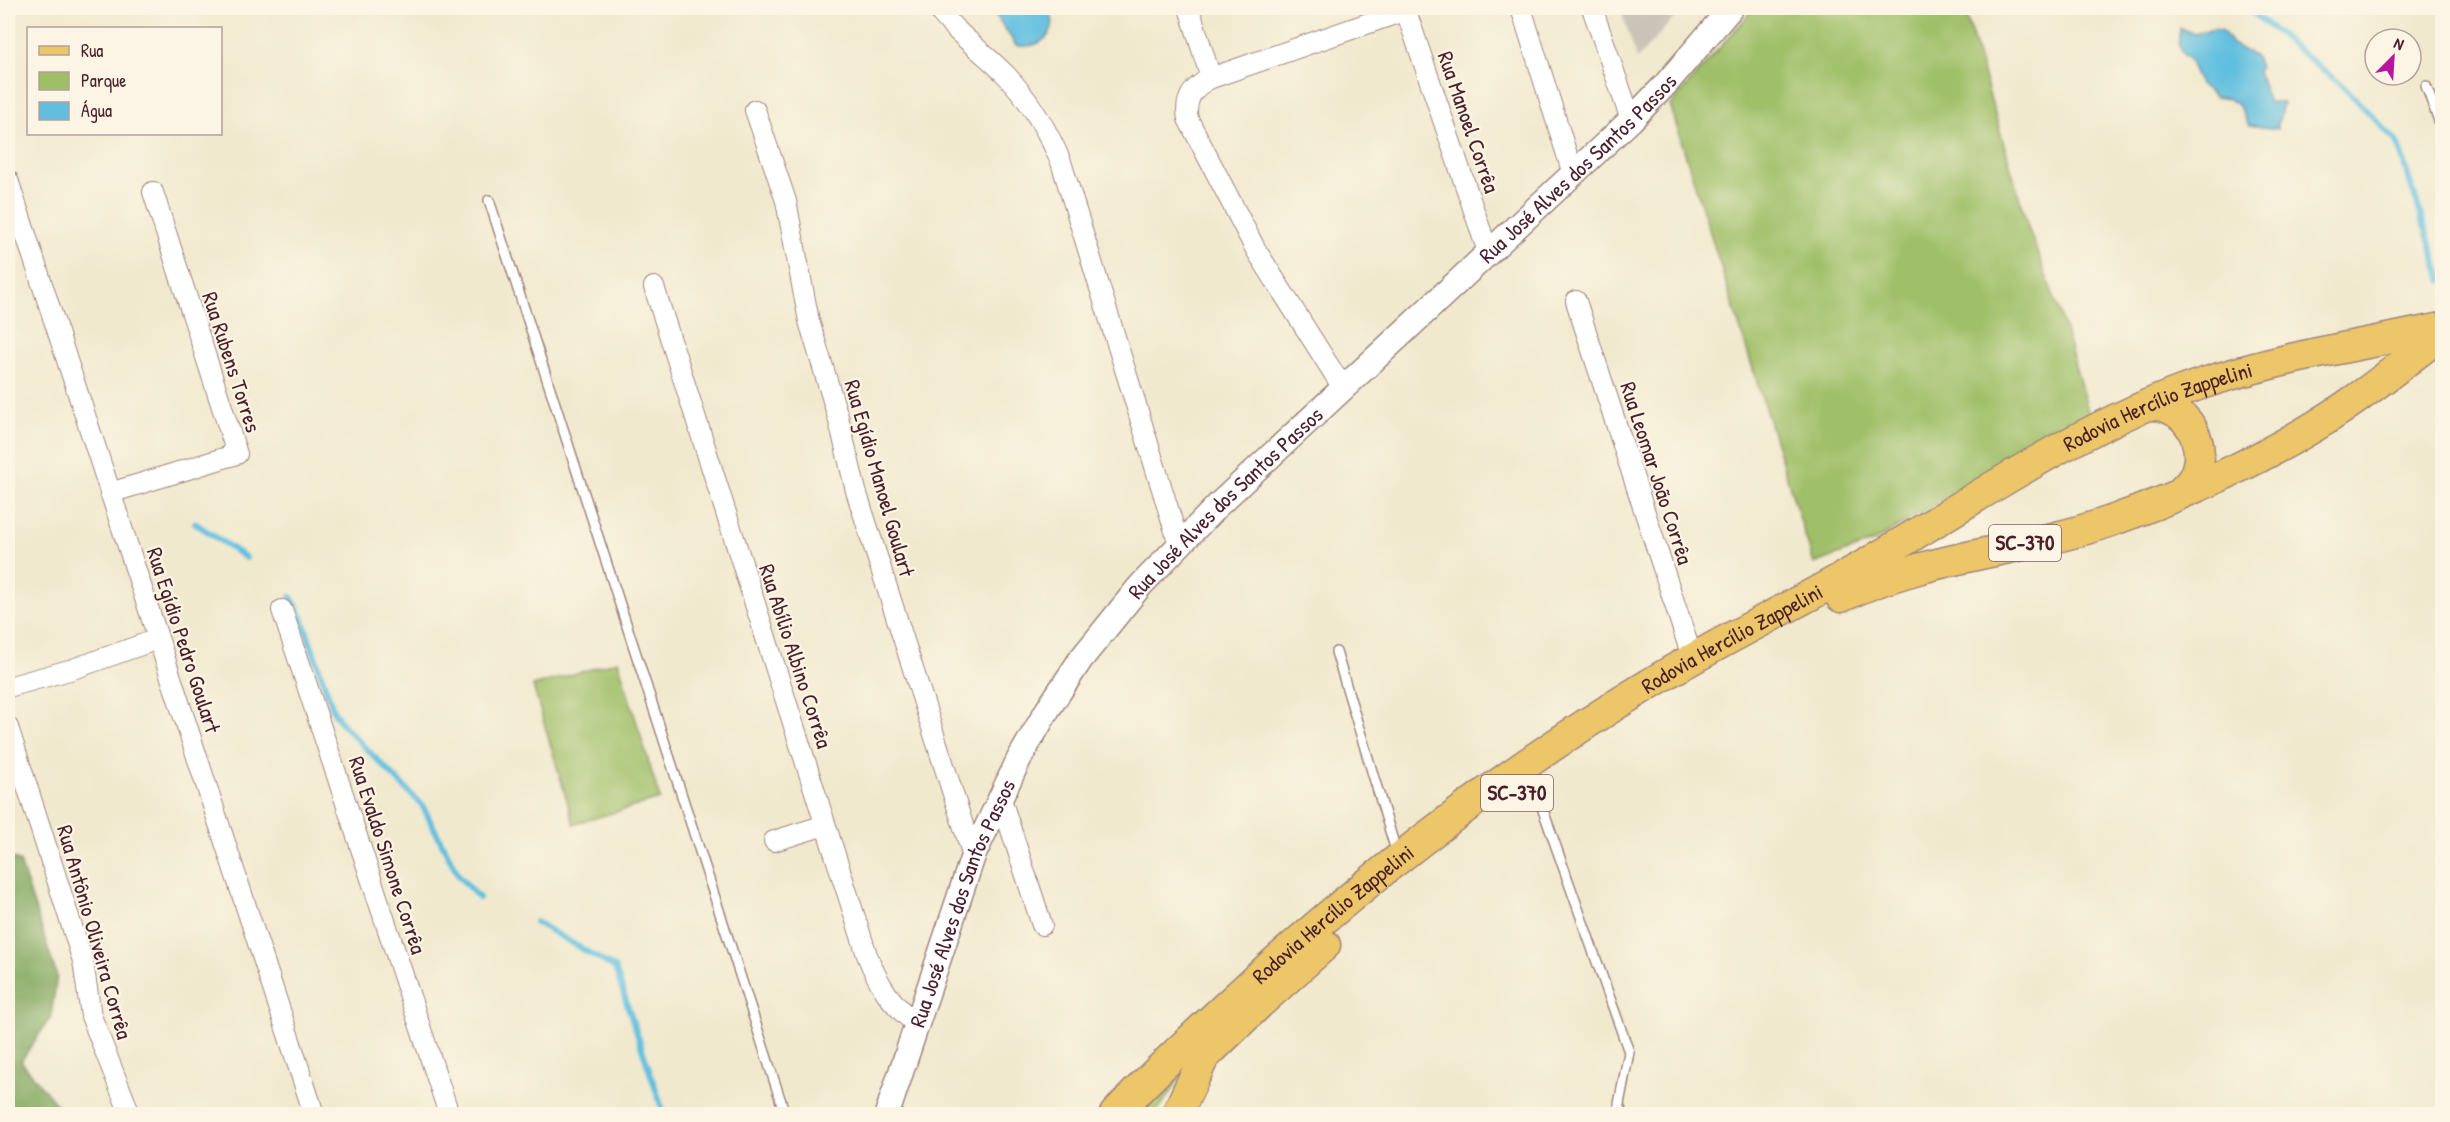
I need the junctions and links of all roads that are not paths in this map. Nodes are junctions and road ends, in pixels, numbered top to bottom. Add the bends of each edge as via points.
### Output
1 (937, 8) edge
2 (1189, 8) edge
3 (1521, 8) edge
4 (1592, 8) edge
5 (1731, 8) edge
6 (1405, 9) edge
7 (1211, 78) junction
8 (2426, 86) dead end
9 (755, 110) dead end
10 (1631, 120) junction
11 (2442, 129) edge
12 (1573, 174) junction
13 (8, 180) edge
14 (153, 192) dead end
15 (489, 200) dead end
16 (1488, 252) junction
17 (654, 286) dead end
18 (1576, 301) dead end
19 (2442, 328) edge
20 (2442, 334) edge
21 (1343, 388) junction
22 (2147, 405) junction
23 (110, 493) junction
24 (2178, 494) junction
25 (1179, 544) junction
26 (282, 610) dead end
27 (158, 639) junction
28 (1336, 652) dead end
29 (1693, 660) junction
30 (8, 687) edge
31 (8, 727) edge
32 (1533, 782) junction
33 (1000, 796) junction
34 (825, 825) junction
35 (774, 841) dead end
36 (973, 856) junction
37 (1399, 859) junction
38 (1042, 925) dead end
39 (918, 1026) junction
40 (1190, 1055) junction
41 (130, 1114) edge
42 (314, 1114) edge
43 (449, 1114) edge
44 (785, 1114) edge
45 (886, 1114) edge
46 (1115, 1114) edge
47 (1138, 1114) edge
48 (1162, 1114) edge
49 (1178, 1114) edge
50 (1622, 1114) edge

1 - 25 street via 946,21 1006,75 1048,131 1061,162
2 - 7 street
3 - 12 street
4 - 10 street
5 - 10 street, Rua José Alves dos Santos Passos
6 - 7 street
6 - 16 street, Rua Manoel Corrêa
7 - 21 street via 1192,91 1187,101 1188,119 1257,250
8 - 11 lane
9 - 36 street, Rua Egídio Manoel Goulart via 786,201 809,321 856,491
10 - 12 street, Rua José Alves dos Santos Passos
12 - 16 street, Rua José Alves dos Santos Passos
13 - 23 street, Rua Egídio Pedro Goulart
14 - 23 street, Rua Rubens Torres via 237,454
15 - 44 lane
16 - 21 street, Rua José Alves dos Santos Passos
17 - 34 street, Rua Abílio Albino Corrêa
18 - 29 street, Rua Leomar João Corrêa
19 - 22 main road, Rodovia Hercílio Zappelini / SC-370 via 2254,368
20 - 24 main road, Rodovia Hercílio Zappelini / SC-370 via 2307,431 2230,472
21 - 25 street, Rua José Alves dos Santos Passos
22 - 24 main road via 2165,407 2193,429 2199,447 2198,465 2191,481
22 - 29 main road, Rodovia Hercílio Zappelini / SC-370 via 2034,461 1864,565
23 - 27 street, Rua Egídio Pedro Goulart
24 - 32 main road, Rodovia Hercílio Zappelini / SC-370 via 2110,521 1869,584 1707,670 1595,738
25 - 33 street, Rua José Alves dos Santos Passos via 1082,659 1048,709
26 - 43 street, Rua Evaldo Simone Corrêa
27 - 30 street
27 - 42 street, Rua Egídio Pedro Goulart
28 - 37 lane
29 - 37 main road, Rodovia Hercílio Zappelini / SC-370 via 1650,683 1514,772
31 - 41 street, Rua Antônio Oliveira Corrêa via 80,952 91,1016
32 - 40 main road, Rodovia Hercílio Zappelini / SC-370 via 1425,862 1259,1004
32 - 50 lane via 1629,1052 1619,1104
33 - 36 street, Rua José Alves dos Santos Passos
33 - 38 street
34 - 35 street
34 - 39 street, Rua Abílio Albino Corrêa via 875,976 895,1006
36 - 39 street, Rua José Alves dos Santos Passos
37 - 40 main road, Rodovia Hercílio Zappelini / SC-370 via 1269,966
39 - 45 street, Rua José Alves dos Santos Passos
40 - 46 main road, Rodovia Hercílio Zappelini / SC-370
40 - 47 main road, SC-370
40 - 48 main road, SC-370
40 - 49 main road, Rodovia Hercílio Zappelini / SC-370

